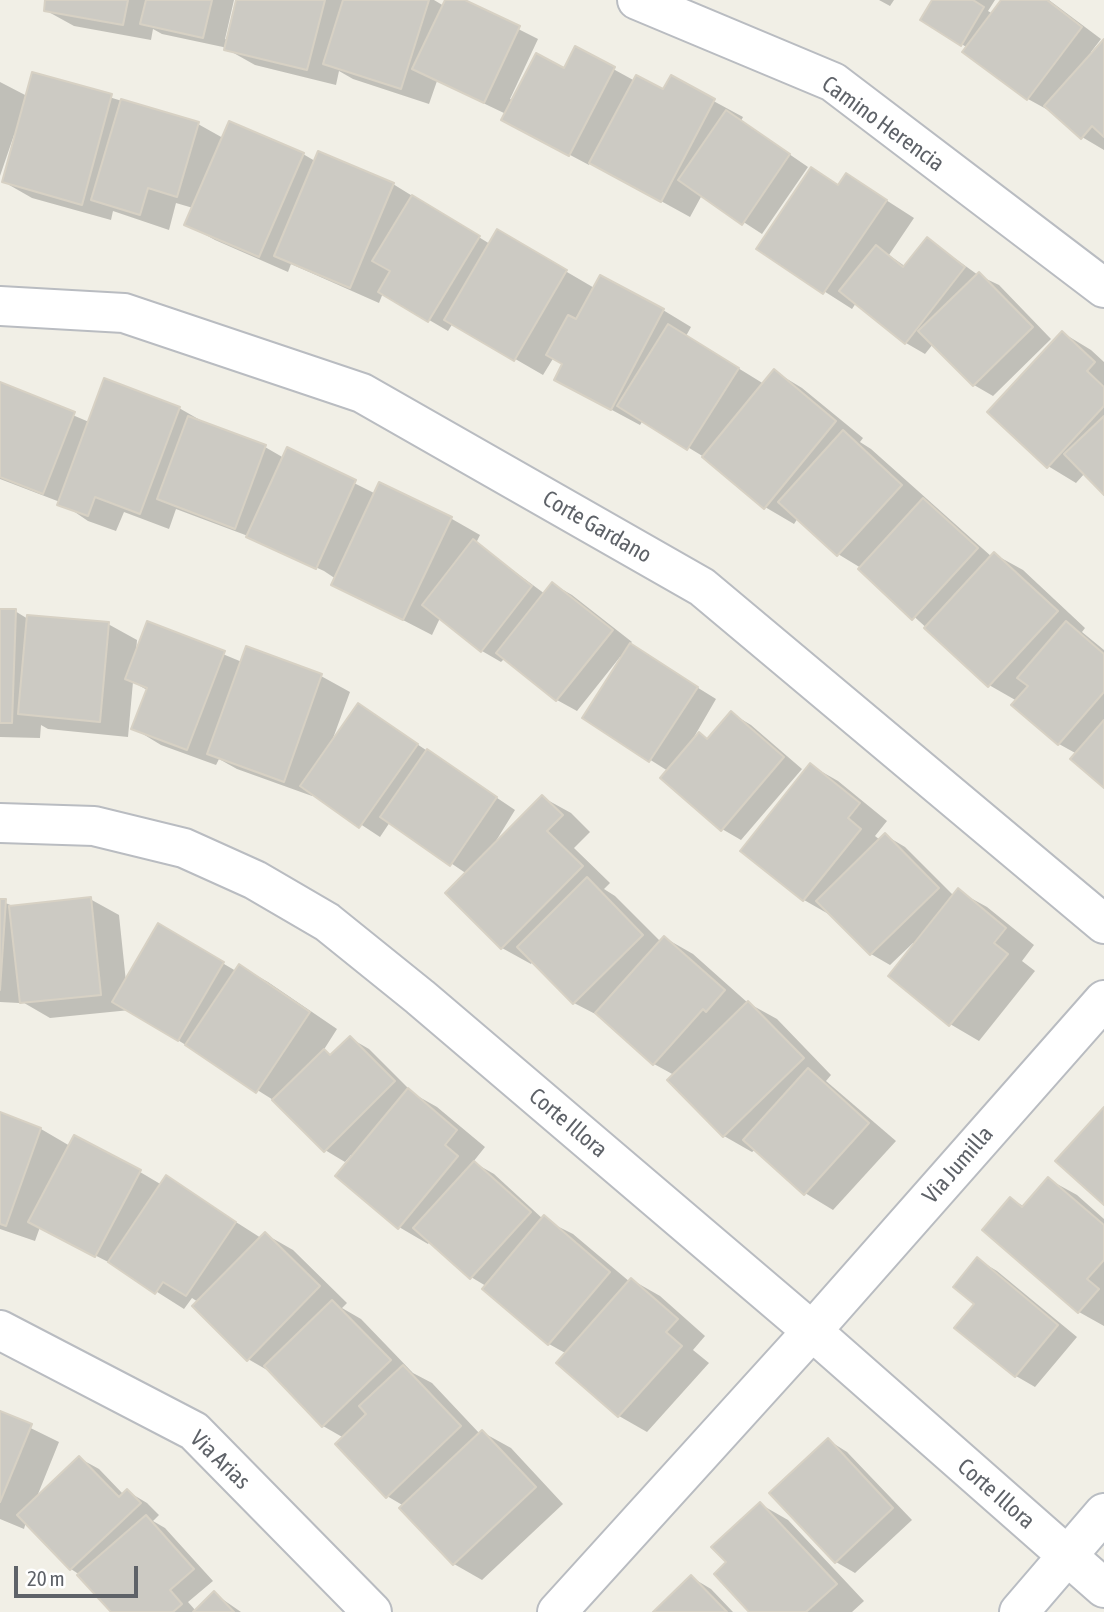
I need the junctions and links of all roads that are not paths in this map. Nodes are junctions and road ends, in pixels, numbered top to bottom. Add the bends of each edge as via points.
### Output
1 (638, 0) edge
2 (1104, 288) edge
3 (0, 306) edge
4 (0, 823) edge
5 (1104, 924) edge
6 (1104, 1000) edge
7 (0, 1330) edge
8 (812, 1331) junction
9 (1104, 1513) edge
10 (1067, 1556) junction
11 (1104, 1588) edge
12 (372, 1612) edge
13 (557, 1612) edge
14 (1019, 1612) edge

1 - 2 street, Camino Herencia via 833,82
3 - 5 street, Corte Gardano via 124,313 362,393 702,587
4 - 8 street, Corte Illora via 94,826 184,848 255,880 327,922
6 - 8 street, Via Jumilla
7 - 12 street, Via Arias via 194,1431
8 - 10 street, Corte Illora
8 - 13 street
9 - 10 street
10 - 11 street, Corte Illora
10 - 14 street

